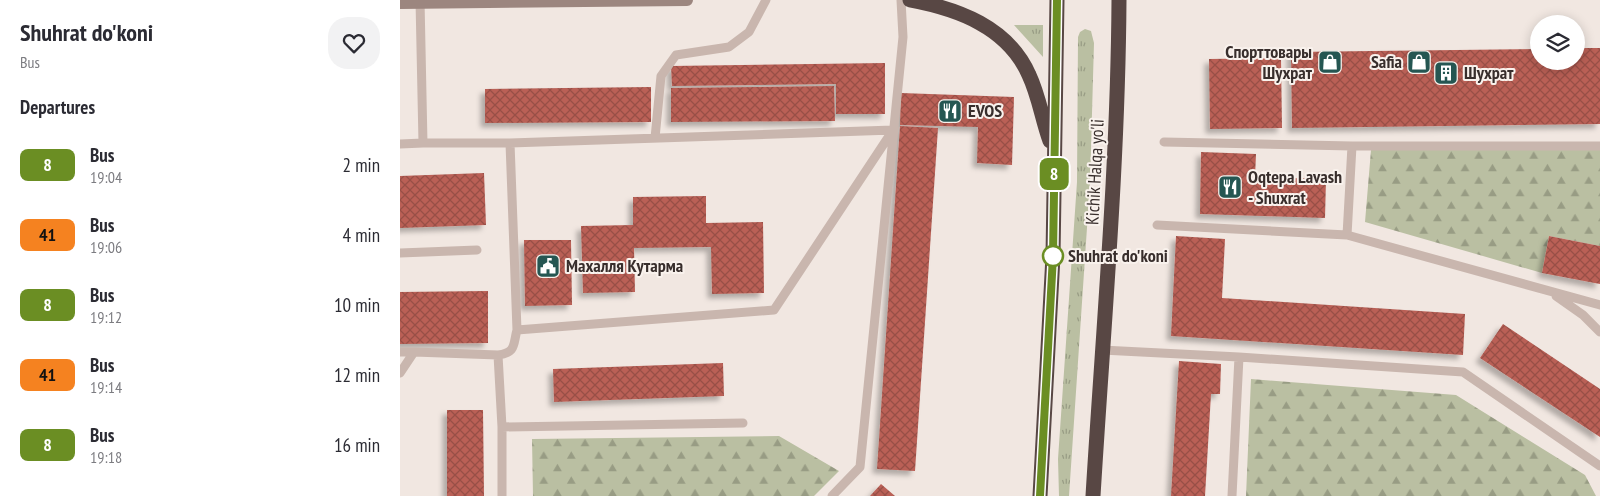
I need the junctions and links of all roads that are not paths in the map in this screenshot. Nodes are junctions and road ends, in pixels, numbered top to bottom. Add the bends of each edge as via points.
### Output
1 (687, 0) edge
2 (766, 0) edge
3 (901, 0) edge
4 (910, 0) edge
5 (1057, 0) edge
6 (1120, 0) edge
7 (420, 1) edge
8 (400, 3) edge
9 (893, 130) junction
10 (656, 138) junction
11 (1164, 142) dead end
12 (423, 143) junction
13 (510, 143) junction
14 (400, 144) edge
15 (1352, 146) junction
16 (1600, 146) edge
17 (1054, 156) junction
18 (1158, 225) dead end
19 (1347, 235) junction
20 (477, 250) dead end
21 (400, 253) edge
22 (1549, 291) junction
23 (1600, 305) edge
24 (517, 330) junction
25 (1600, 332) edge
26 (1102, 350) junction
27 (400, 352) edge
28 (414, 352) junction
29 (498, 355) junction
30 (1239, 357) junction
31 (400, 374) edge
32 (743, 423) dead end
33 (502, 427) junction
34 (1600, 466) edge
35 (502, 496) edge
36 (832, 496) edge
37 (1042, 496) edge
38 (1093, 496) edge
39 (1232, 496) edge

1 - 7 main road
2 - 10 lane via 749,32 729,47 676,55 661,76
3 - 9 lane via 903,37
4 - 17 highway via 936,5 970,18 1008,43 1029,74
5 - 17 highway
6 - 26 highway, Kichik Halqa yo'li via 1119,73
7 - 8 main road
7 - 12 lane
9 - 10 lane
9 - 24 lane via 774,310
9 - 36 lane via 860,467
10 - 13 lane
11 - 15 lane
12 - 13 lane
12 - 14 lane
13 - 24 lane
15 - 16 lane
15 - 19 lane
17 - 37 highway via 1053,256
18 - 19 lane
19 - 22 lane
20 - 21 lane
22 - 23 lane
22 - 25 lane via 1583,314
24 - 29 lane via 512,350
26 - 30 lane
26 - 38 highway, Kichik Halqa yo'li
27 - 28 lane
28 - 29 lane
28 - 31 lane
29 - 33 lane
30 - 34 lane via 1463,372
30 - 39 lane
32 - 33 lane
33 - 35 lane

